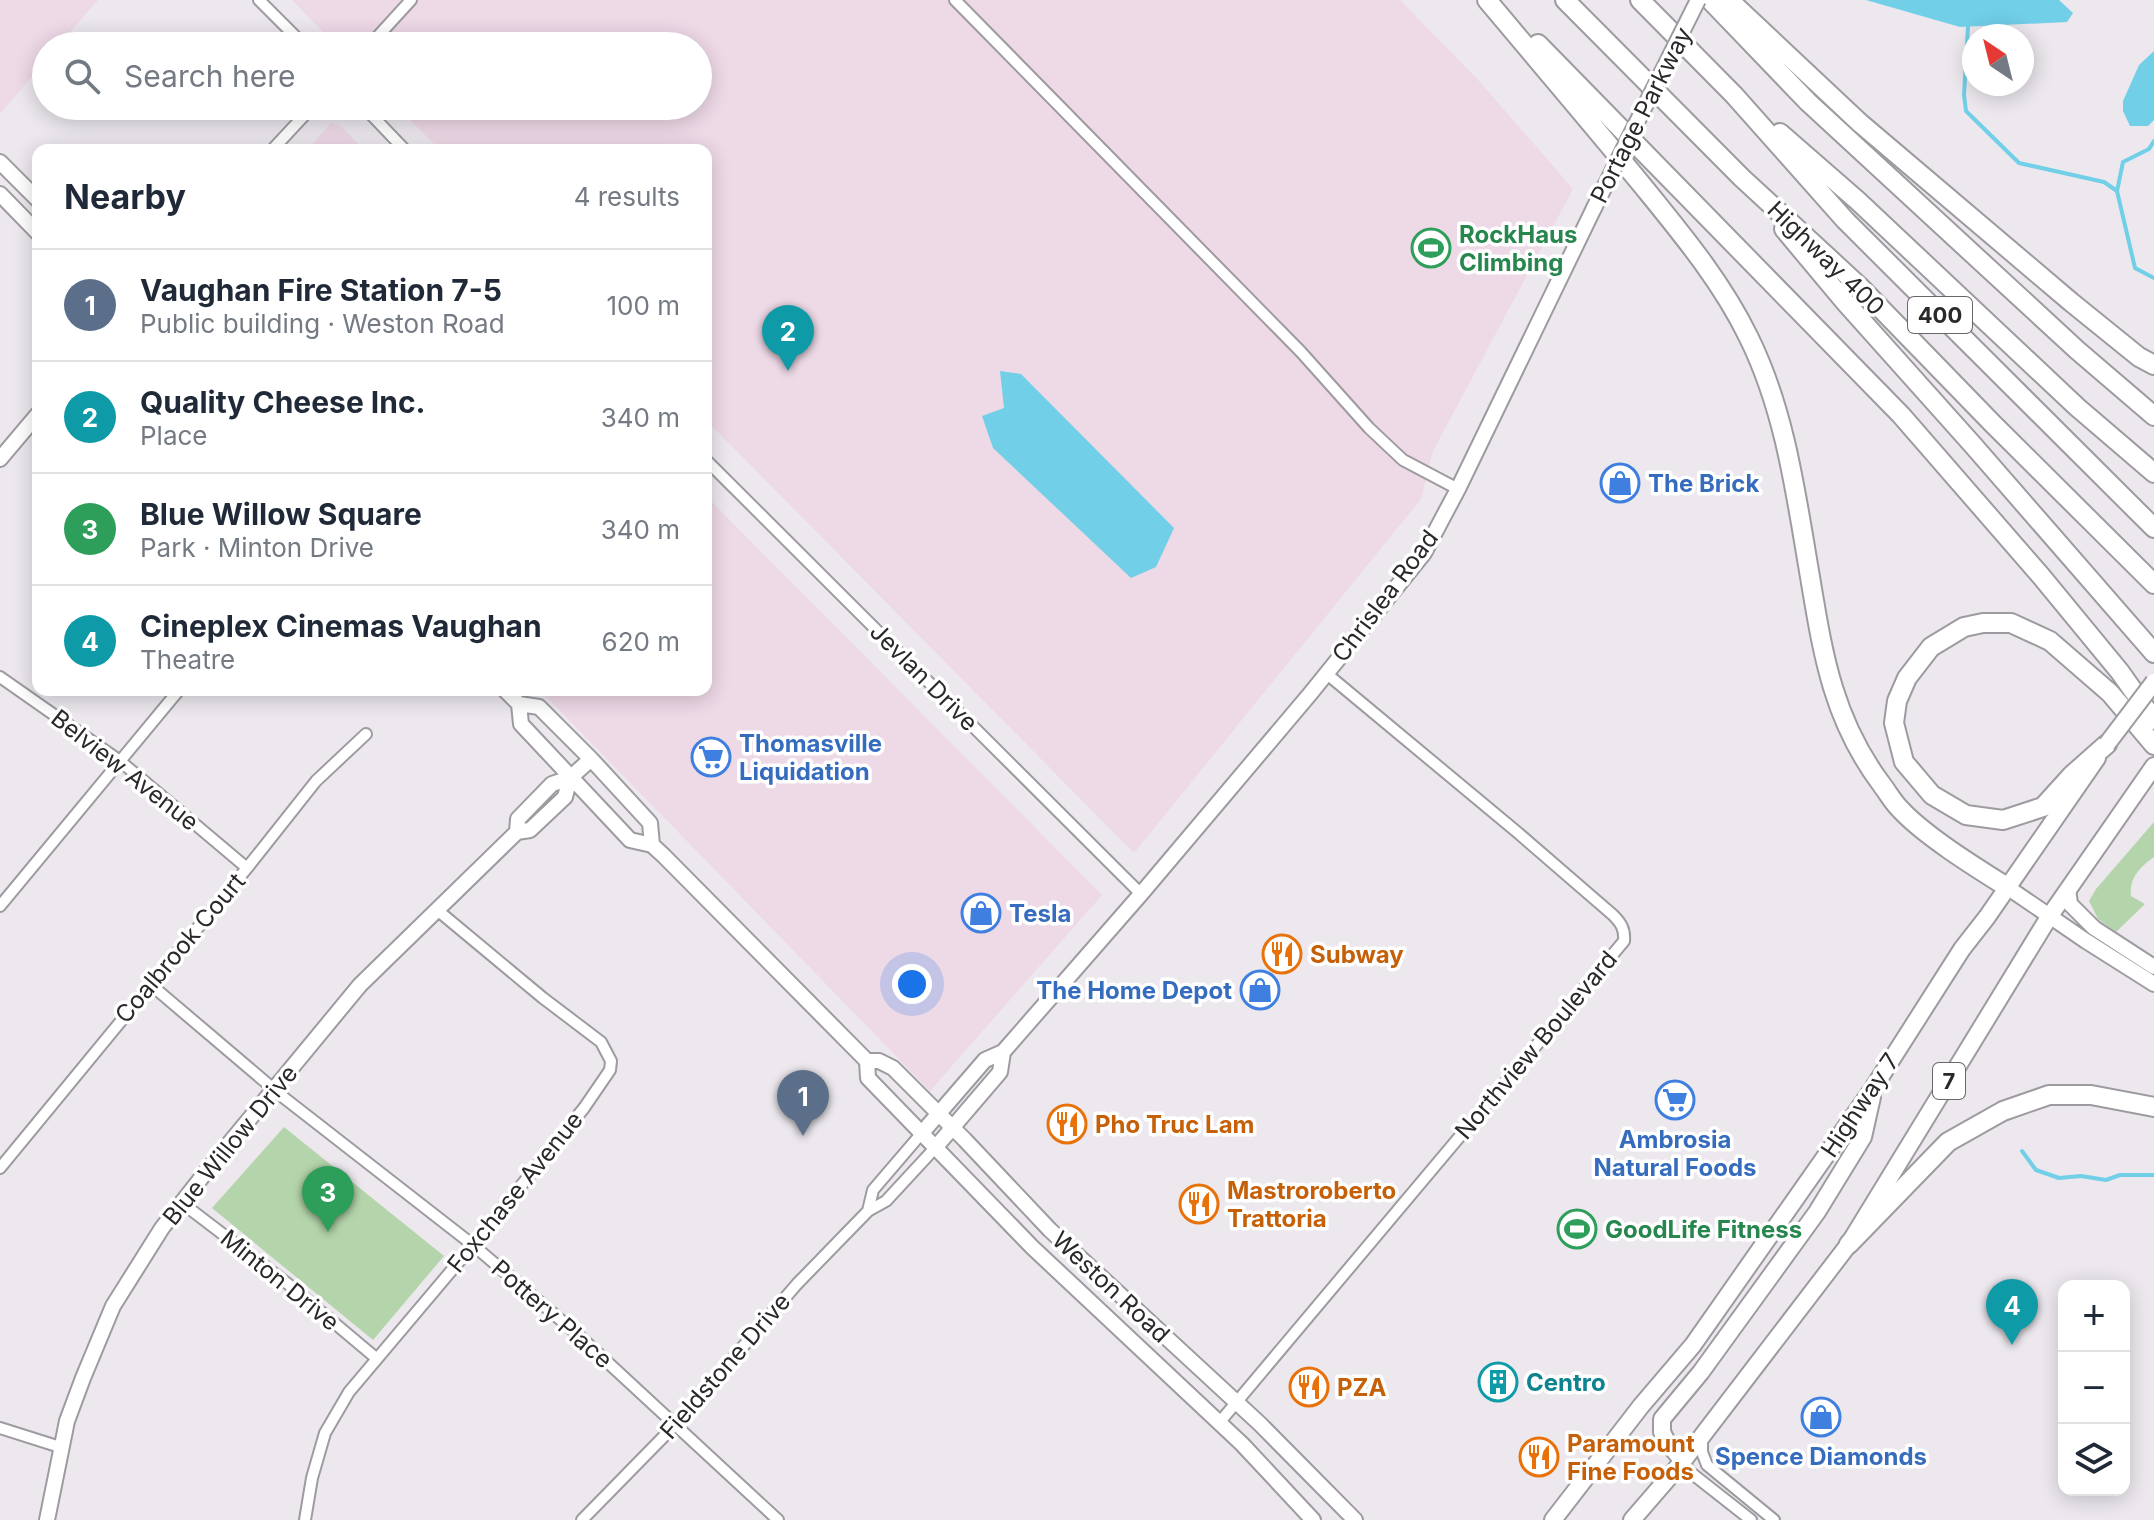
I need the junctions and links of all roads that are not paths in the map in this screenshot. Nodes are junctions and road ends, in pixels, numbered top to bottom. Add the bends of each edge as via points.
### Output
1 (259, 0) edge
2 (411, 0) edge
3 (955, 0) edge
4 (1487, 0) edge
5 (1493, 0) edge
6 (1565, 0) edge
7 (1640, 0) edge
8 (1698, 0) edge
9 (1710, 0) edge
10 (1729, 0) edge
11 (291, 32) edge
12 (382, 32) edge
13 (1734, 95) junction
14 (300, 120) edge
15 (376, 120) edge
16 (278, 144) edge
17 (399, 144) edge
18 (0, 162) edge
19 (1742, 178) junction
20 (0, 194) edge
21 (32, 194) edge
22 (32, 227) edge
23 (2154, 365) edge
24 (2154, 416) edge
25 (32, 422) edge
26 (0, 459) edge
27 (712, 466) edge
28 (2154, 473) edge
29 (1458, 489) junction
30 (2154, 528) edge
31 (2154, 584) edge
32 (2154, 653) edge
33 (1327, 674) junction
34 (0, 677) edge
35 (2154, 682) edge
36 (174, 696) edge
37 (511, 696) edge
38 (519, 704) junction
39 (2154, 720) edge
40 (366, 734) dead end
41 (2107, 744) junction
42 (2154, 745) edge
43 (591, 759) junction
44 (120, 761) junction
45 (2150, 772) edge
46 (570, 778) junction
47 (652, 845) junction
48 (247, 868) junction
49 (2007, 887) junction
50 (2068, 889) junction
51 (1141, 894) junction
52 (0, 906) edge
53 (436, 909) junction
54 (2049, 917) junction
55 (2117, 952) junction
56 (2154, 967) edge
57 (150, 984) junction
58 (2154, 984) edge
59 (1003, 1052) junction
60 (867, 1061) junction
61 (1874, 1087) junction
62 (275, 1089) junction
63 (2154, 1107) edge
64 (939, 1114) junction
65 (952, 1127) junction
66 (921, 1134) junction
67 (935, 1148) junction
68 (0, 1168) edge
69 (182, 1203) junction
70 (868, 1211) junction
71 (1849, 1244) junction
72 (473, 1245) junction
73 (376, 1358) junction
74 (1237, 1402) junction
75 (1219, 1423) junction
76 (676, 1424) junction
77 (0, 1428) edge
78 (1702, 1436) junction
79 (60, 1447) junction
80 (1683, 1461) junction
81 (47, 1520) edge
82 (305, 1520) edge
83 (582, 1520) edge
84 (778, 1520) edge
85 (1313, 1520) edge
86 (1355, 1520) edge
87 (1553, 1520) edge
88 (1632, 1520) edge
89 (1751, 1520) edge
90 (1774, 1520) edge

1 - 11 street
2 - 12 street
3 - 29 street via 1369,428 1403,460
4 - 49 highway via 1666,215 1719,285 1748,335 1769,381 1788,453 1822,649 1841,715 1866,764 1900,809 1927,833
5 - 39 highway via 1901,415 2041,576
6 - 19 highway, Highway 400 / 400
7 - 13 highway, Highway 400 / 400
8 - 29 street, Portage Parkway, bridge
9 - 24 highway via 1808,102
10 - 23 highway via 1860,123 2071,302
13 - 28 highway
13 - 30 highway, Highway 400 / 400 via 1845,220
14 - 16 street
15 - 17 street
18 - 21 street
19 - 31 highway, Highway 400 / 400 via 1859,286
19 - 32 highway
20 - 22 street
25 - 26 street
27 - 51 street, Jevlan Drive
29 - 33 street, Chrislea Road via 1424,553
33 - 51 street, Chrislea Road
33 - 74 street, Northview Boulevard via 1613,915 1625,932 1624,941
34 - 44 street, Belview Avenue
35 - 41 main road, Highway 7, bridge
36 - 44 street
37 - 38 street, Weston Road
38 - 43 street, Weston Road via 539,707
38 - 46 street, Weston Road via 521,724
40 - 48 street, Coalbrook Court via 316,781
41 - 42 highway via 2043,807 2003,820 1966,815 1932,795 1904,762 1894,723 1897,701 1931,647 1964,627 2011,623 2050,641 2110,693
41 - 49 main road, Highway 7
43 - 46 street, Blue Willow Drive
43 - 47 street, Weston Road via 650,823
44 - 48 street, Belview Avenue
44 - 52 street
45 - 50 main road, 7
46 - 47 street, Weston Road via 630,840
46 - 53 street, Blue Willow Drive via 552,784 518,819 517,832
47 - 60 street, Weston Road
48 - 57 street, Coalbrook Court
49 - 54 street
49 - 61 main road, Highway 7
50 - 54 main road, 7
50 - 55 street via 2070,904
51 - 59 street, Chrislea Road
53 - 62 street, Blue Willow Drive via 360,985
53 - 72 street, Foxchase Avenue via 601,1042 611,1061 591,1099
54 - 55 street via 2086,941
54 - 71 main road, 7
55 - 56 street
55 - 58 street
57 - 62 street, Pottery Place
57 - 68 street, Coalbrook Court
59 - 64 street, Chrislea Road via 985,1060
59 - 65 street, Chrislea Road via 1000,1072
60 - 64 street, Weston Road via 893,1068
60 - 66 street, Weston Road via 868,1078
61 - 80 main road via 1863,1137 1817,1212 1662,1419 1662,1432
61 - 87 main road, Highway 7 via 1693,1345
62 - 69 street, Blue Willow Drive
62 - 72 street, Pottery Place
63 - 71 highway via 2091,1095 2049,1095 2003,1111 1948,1142
64 - 65 street, Weston Road
64 - 66 street, Fieldstone Drive
65 - 67 street, Fieldstone Drive
65 - 74 street, Weston Road via 1050,1230
66 - 67 street, Weston Road
66 - 70 street, Fieldstone Drive via 873,1190
67 - 70 street, Fieldstone Drive via 886,1201
67 - 75 street, Weston Road
69 - 73 street, Minton Drive
69 - 79 street, Blue Willow Drive via 113,1306
70 - 76 street, Fieldstone Drive
71 - 78 main road, 7
72 - 73 street, Foxchase Avenue
72 - 76 street, Pottery Place
73 - 82 street, Foxchase Avenue via 325,1433
74 - 75 street, Northview Boulevard
74 - 86 street, Weston Road
75 - 85 street, Weston Road
76 - 83 street, Fieldstone Drive
76 - 84 street, Pottery Place
77 - 79 street
78 - 80 main road, 7
78 - 90 street via 1707,1465
79 - 81 street, Blue Willow Drive
80 - 88 main road, 7
80 - 89 street

